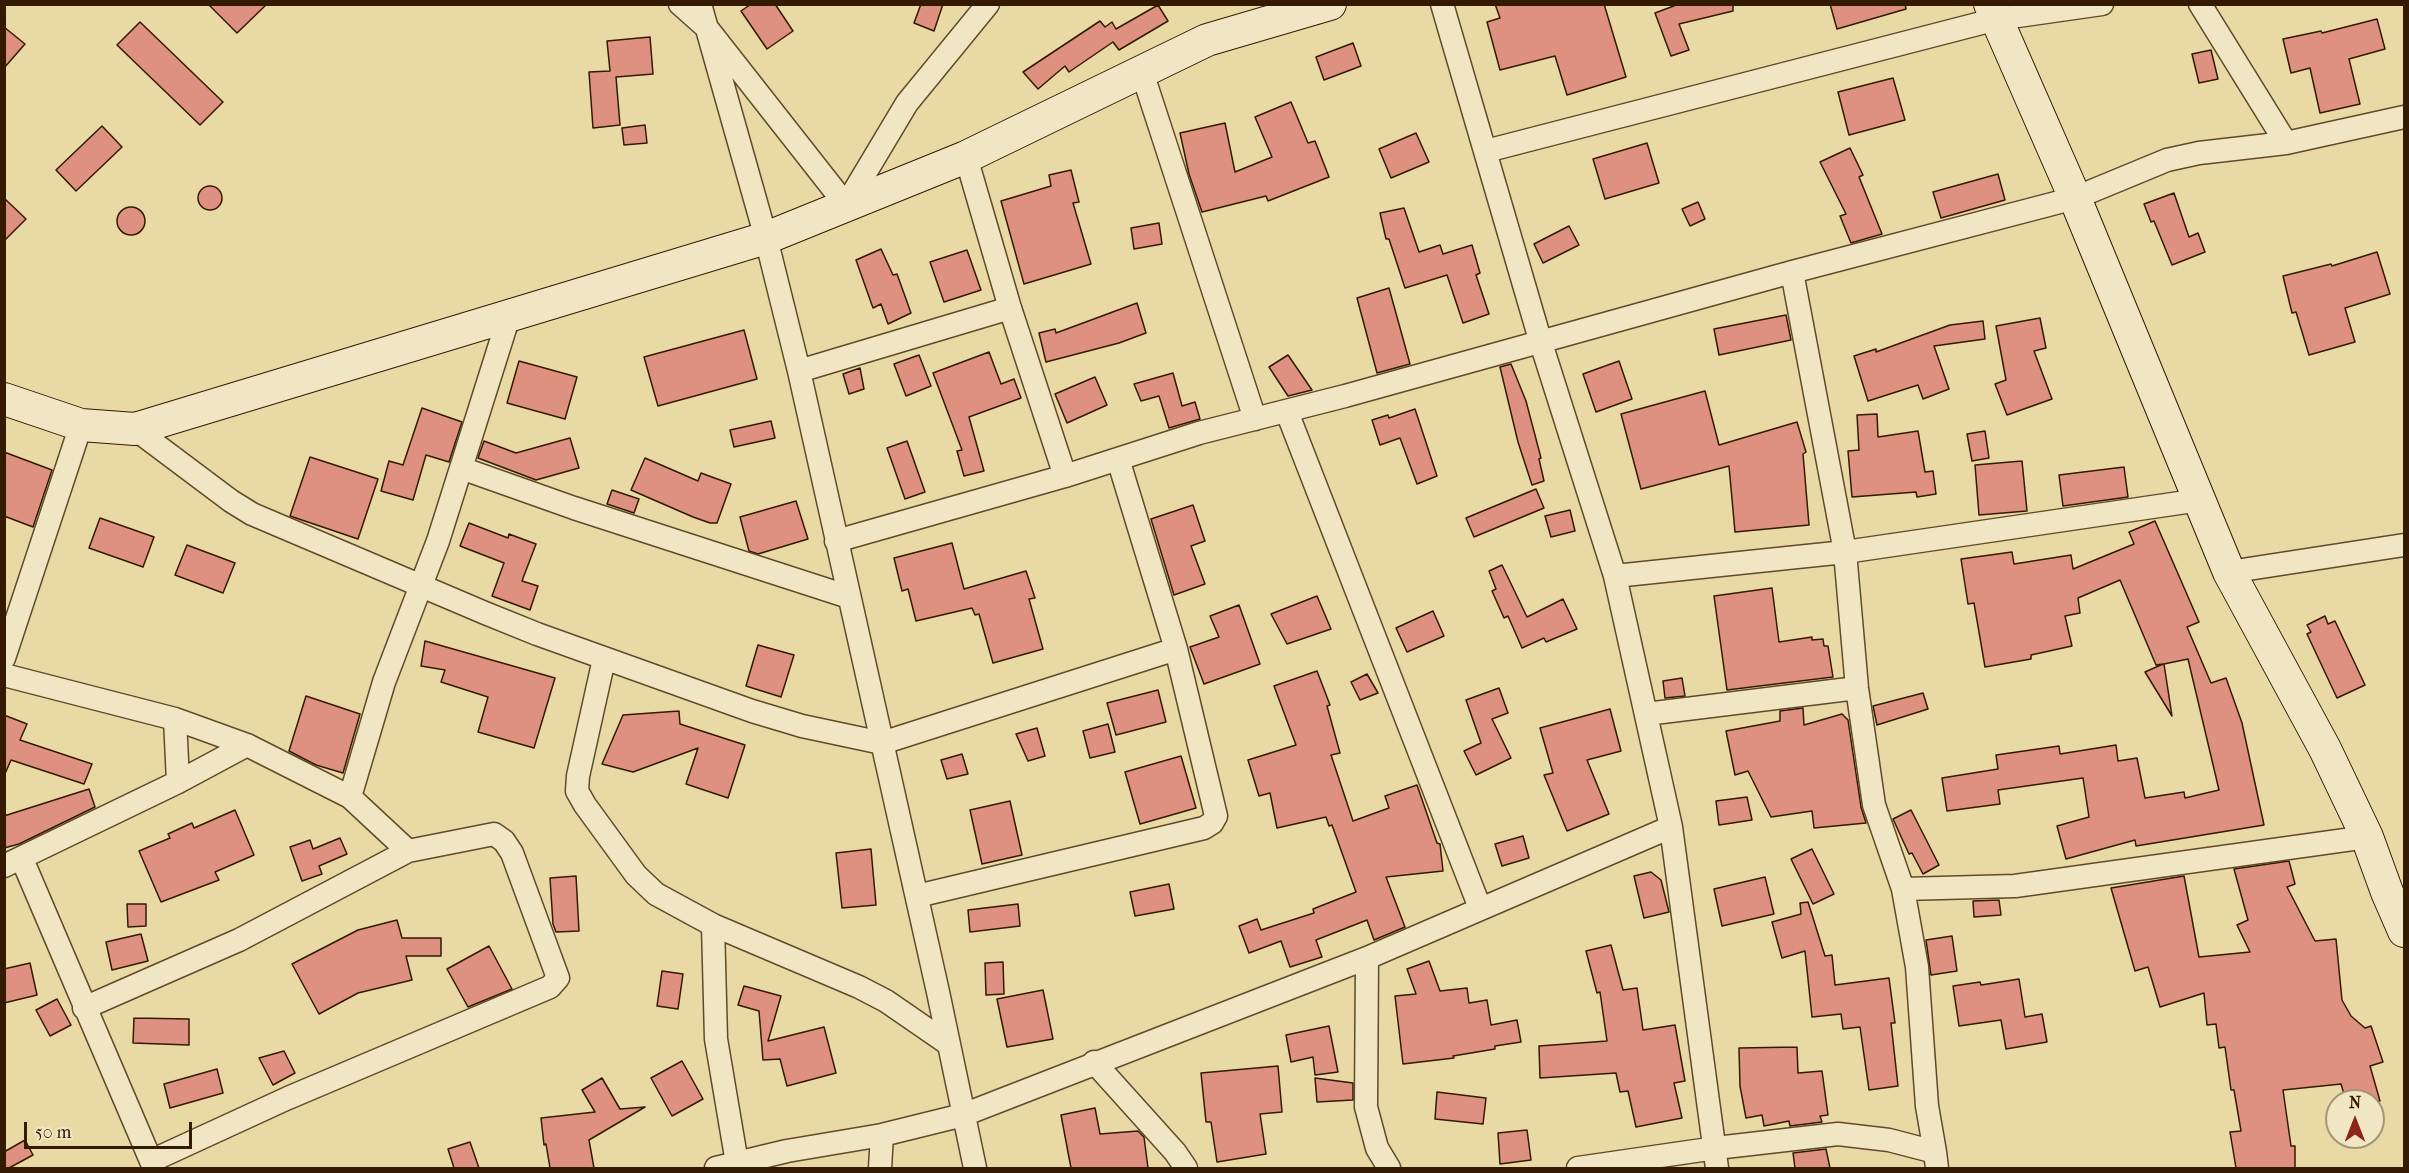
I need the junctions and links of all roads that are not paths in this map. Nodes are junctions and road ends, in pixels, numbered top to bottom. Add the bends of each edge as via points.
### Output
1 (680, 4) edge
2 (700, 4) edge
3 (988, 4) edge
4 (1330, 4) edge
5 (1442, 4) edge
6 (2102, 4) edge
7 (2200, 4) edge
8 (1994, 12) edge
9 (706, 28) junction
10 (1142, 72) junction
11 (2404, 117) edge
12 (2286, 143) junction
13 (1486, 151) junction
14 (966, 157) junction
15 (2075, 198) junction
16 (846, 205) junction
17 (766, 238) junction
18 (1792, 272) junction
19 (1010, 308) junction
20 (509, 316) junction
21 (1541, 343) junction
22 (799, 370) junction
23 (4, 399) edge
24 (1287, 412) junction
25 (1255, 419) junction
26 (81, 425) junction
27 (135, 429) junction
28 (1118, 459) junction
29 (461, 468) junction
30 (1065, 476) junction
31 (2200, 500) junction
32 (836, 541) junction
33 (2404, 545) edge
34 (1845, 552) junction
35 (2229, 572) junction
36 (1615, 576) junction
37 (421, 585) junction
38 (849, 597) junction
39 (1176, 649) junction
40 (4, 658) edge
41 (604, 659) junction
42 (4, 675) edge
43 (1857, 688) junction
44 (1646, 714) junction
45 (175, 719) junction
46 (882, 743) junction
47 (247, 745) junction
48 (177, 782) junction
49 (350, 797) junction
50 (1671, 827) junction
51 (2367, 837) junction
52 (408, 850) junction
53 (13, 862) edge
54 (1903, 889) junction
55 (917, 896) junction
56 (1480, 908) junction
57 (713, 925) junction
58 (2404, 931) edge
59 (1367, 958) junction
60 (84, 1008) junction
61 (947, 1043) junction
62 (1094, 1062) junction
63 (963, 1115) junction
64 (882, 1135) junction
65 (1717, 1158) edge
66 (1936, 1160) edge
67 (152, 1165) edge
68 (726, 1166) edge
69 (880, 1168) edge
70 (975, 1168) edge
71 (1186, 1168) edge
72 (1389, 1168) edge
73 (1578, 1168) edge

1 - 9 street
2 - 9 street
3 - 16 street via 907,103
4 - 10 main road via 1207,40
5 - 13 street
6 - 8 street
7 - 12 street
8 - 13 street
8 - 15 main road
9 - 16 street
9 - 17 street
10 - 14 main road
10 - 25 street
11 - 12 street
12 - 15 street via 2167,160
13 - 21 street
14 - 16 main road
14 - 19 street
15 - 18 street
15 - 31 main road
16 - 17 main road
17 - 20 main road
17 - 22 street
18 - 21 street
18 - 34 street
19 - 22 street
19 - 30 street
20 - 27 main road
20 - 29 street
21 - 24 street
21 - 36 street
22 - 32 street
23 - 26 main road
24 - 25 street
24 - 56 street
25 - 28 street
26 - 27 main road
26 - 40 street
27 - 37 street via 252,514
28 - 30 street
28 - 39 street
29 - 37 street
29 - 38 street
30 - 32 street
31 - 34 street
31 - 35 main road
32 - 38 street
33 - 35 street
34 - 36 street
34 - 43 street
35 - 51 main road via 2325,749
36 - 44 street
37 - 41 street
37 - 49 street via 384,682
38 - 46 street
39 - 46 street
39 - 55 street via 1216,810 1212,823
41 - 46 street via 752,711
41 - 57 street via 577,791 636,875 656,894
42 - 45 street
43 - 44 street
43 - 54 street via 1874,805
44 - 50 street
45 - 47 street
45 - 48 street
46 - 55 street
47 - 48 street
47 - 49 street
48 - 53 street
49 - 52 street
50 - 56 street
50 - 65 street
51 - 54 street via 2015,886
51 - 58 main road
52 - 60 street via 239,940
52 - 67 street via 494,834 504,841 512,853 558,978 550,987 288,1098
53 - 60 street
54 - 66 street via 1917,967 1927,1106
55 - 61 street
56 - 59 street
57 - 61 street via 859,987
57 - 68 street via 716,1039
59 - 62 street
59 - 72 street via 1366,1107 1377,1148
60 - 67 street
61 - 63 street
62 - 63 street
62 - 71 street
63 - 64 street
63 - 70 street
64 - 68 street
64 - 69 street
65 - 66 street via 1838,1134 1889,1140
65 - 73 street

